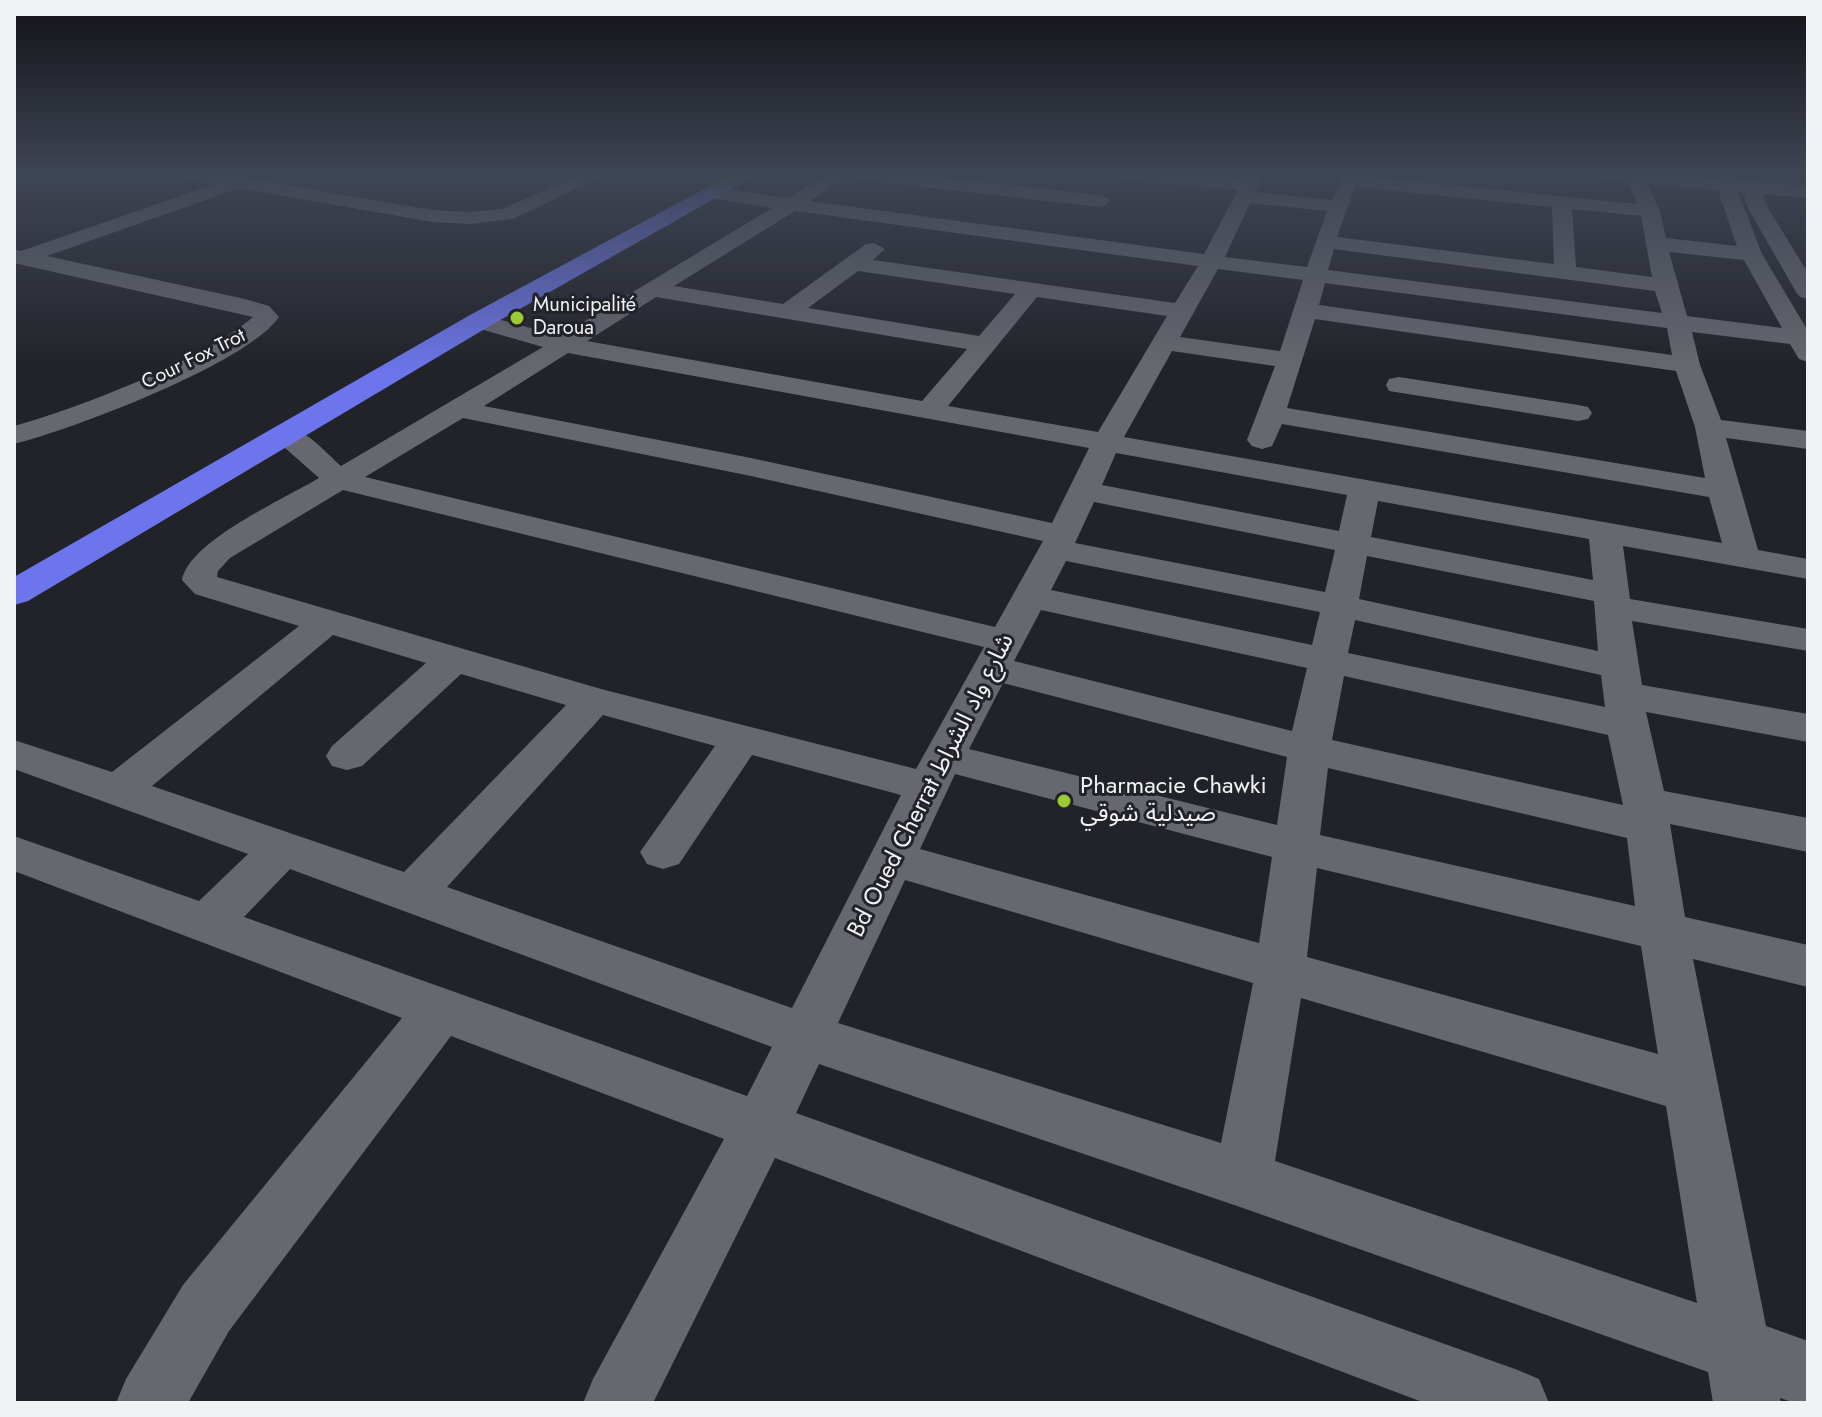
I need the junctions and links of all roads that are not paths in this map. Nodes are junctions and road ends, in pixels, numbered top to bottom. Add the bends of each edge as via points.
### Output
1 (69, 240) edge
2 (611, 240) edge
3 (621, 240) edge
4 (733, 240) edge
5 (886, 240) edge
6 (1052, 240) edge
7 (1222, 240) edge
8 (1559, 240) edge
9 (1657, 240) edge
10 (1747, 240) edge
11 (1778, 240) edge
12 (1067, 242) joint
13 (1325, 242) joint
14 (1658, 244) junction
15 (1751, 254) junction
16 (17, 258) edge
17 (1211, 262) junction
18 (1496, 263) junction
19 (855, 264) junction
20 (1798, 264) edge
21 (1565, 272) junction
22 (1317, 276) junction
23 (1665, 285) junction
24 (1032, 289) junction
25 (653, 290) junction
26 (1808, 292) edge
27 (1492, 299) junction
28 (790, 310) junction
29 (1306, 310) junction
30 (479, 321) junction
31 (1678, 324) junction
32 (1411, 325) junction
33 (1172, 326) junction
34 (1491, 336) junction
35 (984, 344) junction
36 (565, 345) junction
37 (1803, 346) edge
38 (1290, 360) junction
39 (1687, 365) junction
40 (1576, 381) junction
41 (1399, 385) junction
42 (459, 409) junction
43 (929, 410) junction
44 (1270, 414) junction
45 (1709, 427) junction
46 (286, 434) junction
47 (14, 435) edge
48 (1391, 435) junction
49 (1808, 440) edge
50 (1106, 443) junction
51 (1485, 451) junction
52 (1582, 467) junction
53 (1254, 468) junction
54 (339, 480) junction
55 (1082, 490) junction
56 (1364, 490) junction
57 (1723, 490) junction
58 (1478, 510) junction
59 (1605, 533) junction
60 (1059, 542) junction
61 (1354, 544) junction
62 (1743, 557) junction
63 (14, 564) edge
64 (1808, 569) edge
65 (14, 593) edge
66 (1031, 597) junction
67 (1612, 600) junction
68 (1338, 605) junction
69 (329, 620) junction
70 (1808, 640) edge
71 (1000, 654) junction
72 (455, 658) junction
73 (1327, 661) junction
74 (1624, 696) junction
75 (594, 700) junction
76 (1808, 728) edge
77 (742, 739) junction
78 (1309, 749) junction
79 (14, 754) edge
80 (347, 756) dead end
81 (936, 772) junction
82 (117, 791) junction
83 (1647, 815) junction
84 (1808, 835) edge
85 (1295, 846) junction
86 (282, 849) junction
87 (663, 852) dead end
88 (14, 853) edge
89 (892, 859) junction
90 (412, 894) junction
91 (208, 922) junction
92 (1663, 932) junction
93 (1808, 966) edge
94 (1280, 973) junction
95 (441, 1009) junction
96 (805, 1036) junction
97 (1693, 1089) junction
98 (760, 1129) junction
99 (1243, 1179) junction
100 (1739, 1350) junction
101 (1808, 1374) edge
102 (629, 1399) edge
103 (150, 1403) edge
104 (1515, 1403) edge
105 (1747, 1403) edge

1 - 16 street
2 - 63 highway via 259,424
3 - 30 highway
4 - 25 street
5 - 19 street
6 - 12 street
7 - 17 street, Bd Oued Cherrat شارع واد الشراط
8 - 21 street
9 - 14 street
10 - 15 street
11 - 20 street
12 - 17 street
13 - 18 street via 1421,246
13 - 22 street
14 - 15 street
14 - 23 street
15 - 37 street
16 - 47 street, Cour Fox Trot via 237,304 267,317 249,335 209,356
17 - 22 street
17 - 33 street, Bd Oued Cherrat شارع واد الشراط
18 - 21 street
18 - 27 street
19 - 24 street
19 - 28 street
20 - 26 street
21 - 23 street
22 - 27 street
22 - 29 street
23 - 31 street
24 - 33 street
24 - 35 street
25 - 28 street
25 - 36 street
27 - 31 street
27 - 34 street
28 - 35 street
29 - 32 street
29 - 38 street
30 - 36 street
30 - 46 highway
31 - 37 street
31 - 39 street
32 - 34 street
32 - 41 street
33 - 38 street
33 - 50 street, Bd Oued Cherrat شارع واد الشراط
34 - 40 street
35 - 43 street
36 - 42 street
36 - 43 street
38 - 44 street
39 - 40 street
39 - 45 street
40 - 41 street
40 - 52 street
41 - 48 street
42 - 54 street
42 - 60 street via 751,467
43 - 50 street
44 - 48 street
44 - 53 street
45 - 49 street
45 - 57 street
46 - 54 street
46 - 65 highway
48 - 51 street
50 - 53 street
50 - 55 street, Bd Oued Cherrat شارع واد الشراط
51 - 52 street
51 - 58 street
52 - 57 street
53 - 56 street
54 - 69 street via 218,551 201,568 199,580 207,587
54 - 71 street
55 - 60 street, Bd Oued Cherrat شارع واد الشراط
55 - 61 street
56 - 58 street
56 - 61 street
57 - 62 street
58 - 59 street
59 - 62 street
59 - 67 street
60 - 66 street, Bd Oued Cherrat شارع واد الشراط
60 - 68 street
61 - 67 street
61 - 68 street
62 - 64 street
66 - 71 street, Bd Oued Cherrat شارع واد الشراط
66 - 73 street
67 - 70 street
67 - 74 street
68 - 73 street
68 - 74 street
69 - 72 street
69 - 82 street
71 - 78 street
71 - 81 street, Bd Oued Cherrat شارع واد الشراط
72 - 75 street
72 - 80 street
73 - 74 street
73 - 78 street
74 - 76 street
74 - 83 street
75 - 77 street
75 - 90 street
77 - 81 street
77 - 87 street
78 - 83 street
78 - 85 street
79 - 82 street
81 - 85 street
81 - 89 street, Bd Oued Cherrat شارع واد الشراط
82 - 86 street
83 - 84 street
83 - 92 street
85 - 92 street
85 - 94 street
86 - 90 street
86 - 91 street
88 - 91 street
89 - 94 street
89 - 96 street, Bd Oued Cherrat شارع واد الشراط
90 - 96 street
91 - 95 street
92 - 93 street
92 - 97 street
94 - 97 street
94 - 99 street
95 - 98 street
95 - 103 street via 206,1308
96 - 98 street, Bd Oued Cherrat شارع واد الشراط
96 - 99 street
97 - 100 street
98 - 102 street, Bd Oued Cherrat شارع واد الشراط
98 - 104 street
99 - 100 street
100 - 101 street
100 - 105 street

